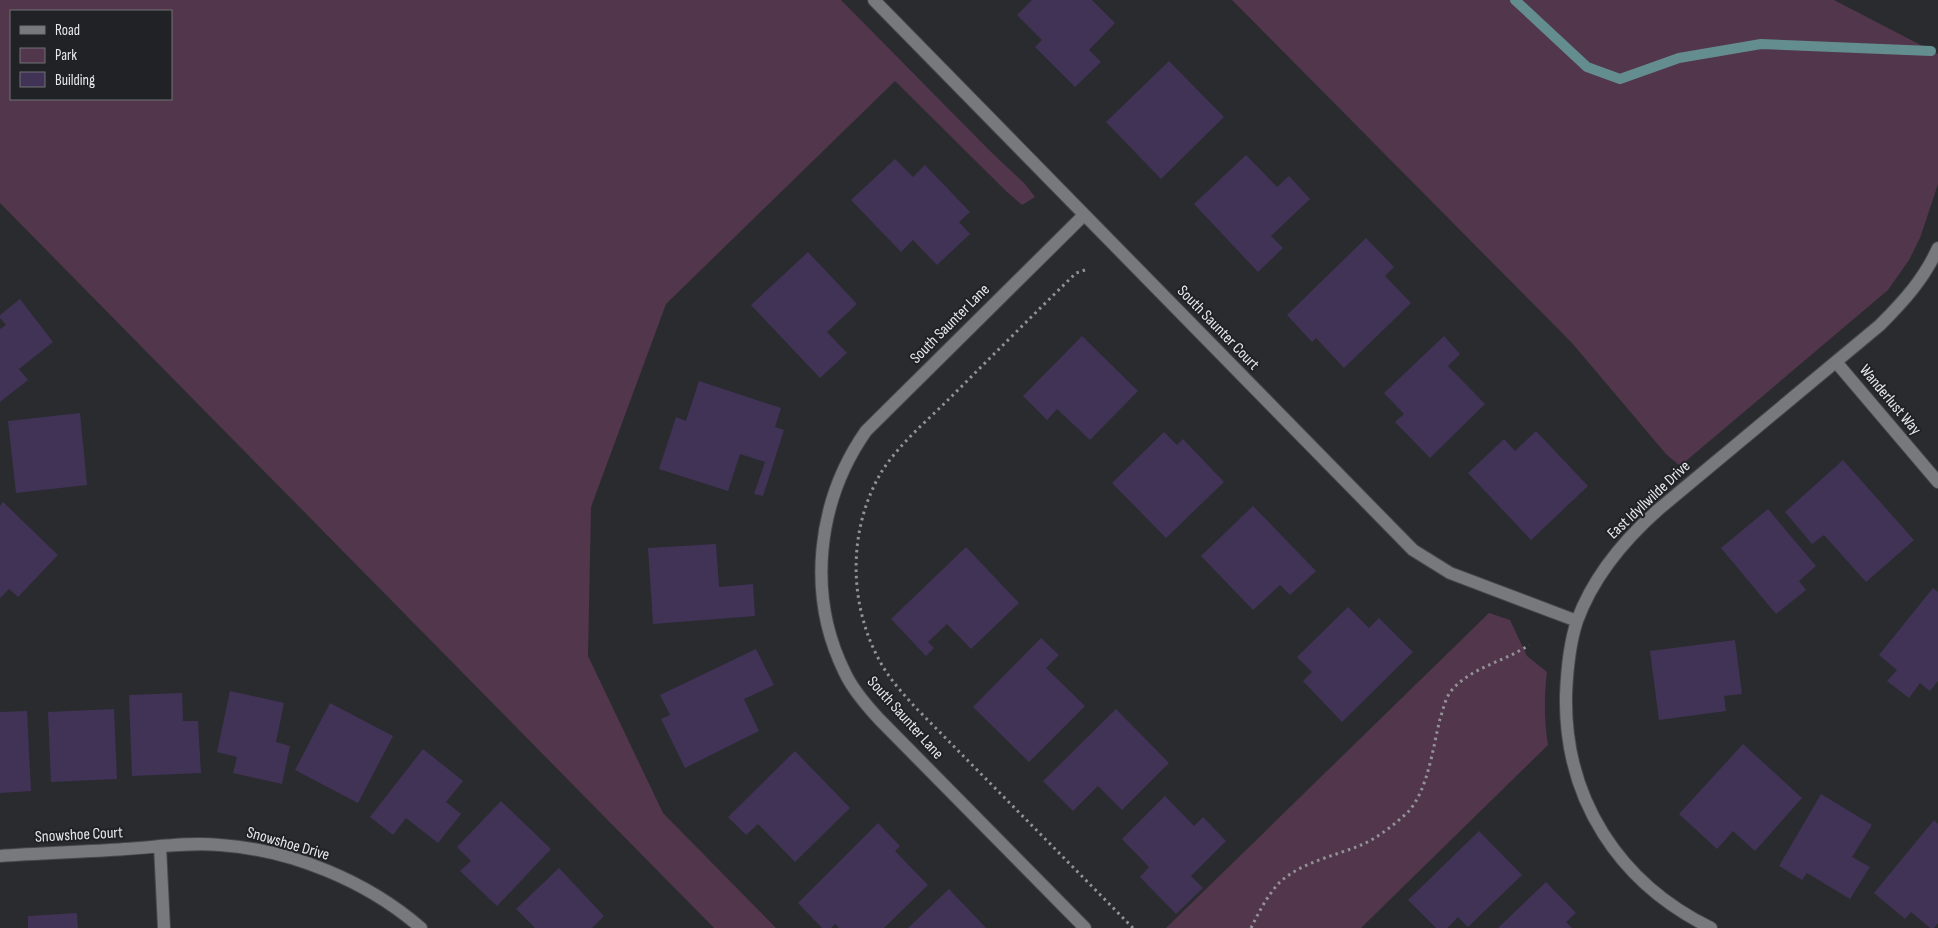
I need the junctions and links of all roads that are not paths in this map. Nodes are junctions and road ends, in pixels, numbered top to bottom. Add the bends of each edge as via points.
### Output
1 (874, 0) edge
2 (1084, 215) junction
3 (1938, 248) edge
4 (1836, 362) junction
5 (1938, 482) edge
6 (1577, 621) junction
7 (160, 846) junction
8 (0, 856) edge
9 (164, 928) edge
10 (421, 928) edge
11 (1085, 928) edge
12 (1711, 928) edge

1 - 2 street, South Saunter Court
2 - 6 street, South Saunter Court via 1414,550 1450,573
2 - 11 street, South Saunter Lane via 866,431 853,449 826,516 821,568 825,613 836,654 858,693
3 - 4 street, East Idyllwilde Drive via 1907,298
4 - 5 street, Wanderlust Way
4 - 6 street, East Idyllwilde Drive via 1645,522 1619,548
6 - 12 street, East Idyllwilde Drive via 1567,670 1567,727 1571,755 1588,807 1607,842 1628,868 1664,899
7 - 8 street, Snowshoe Court
7 - 9 street
7 - 10 street, Snowshoe Drive via 223,845 304,862 367,890

